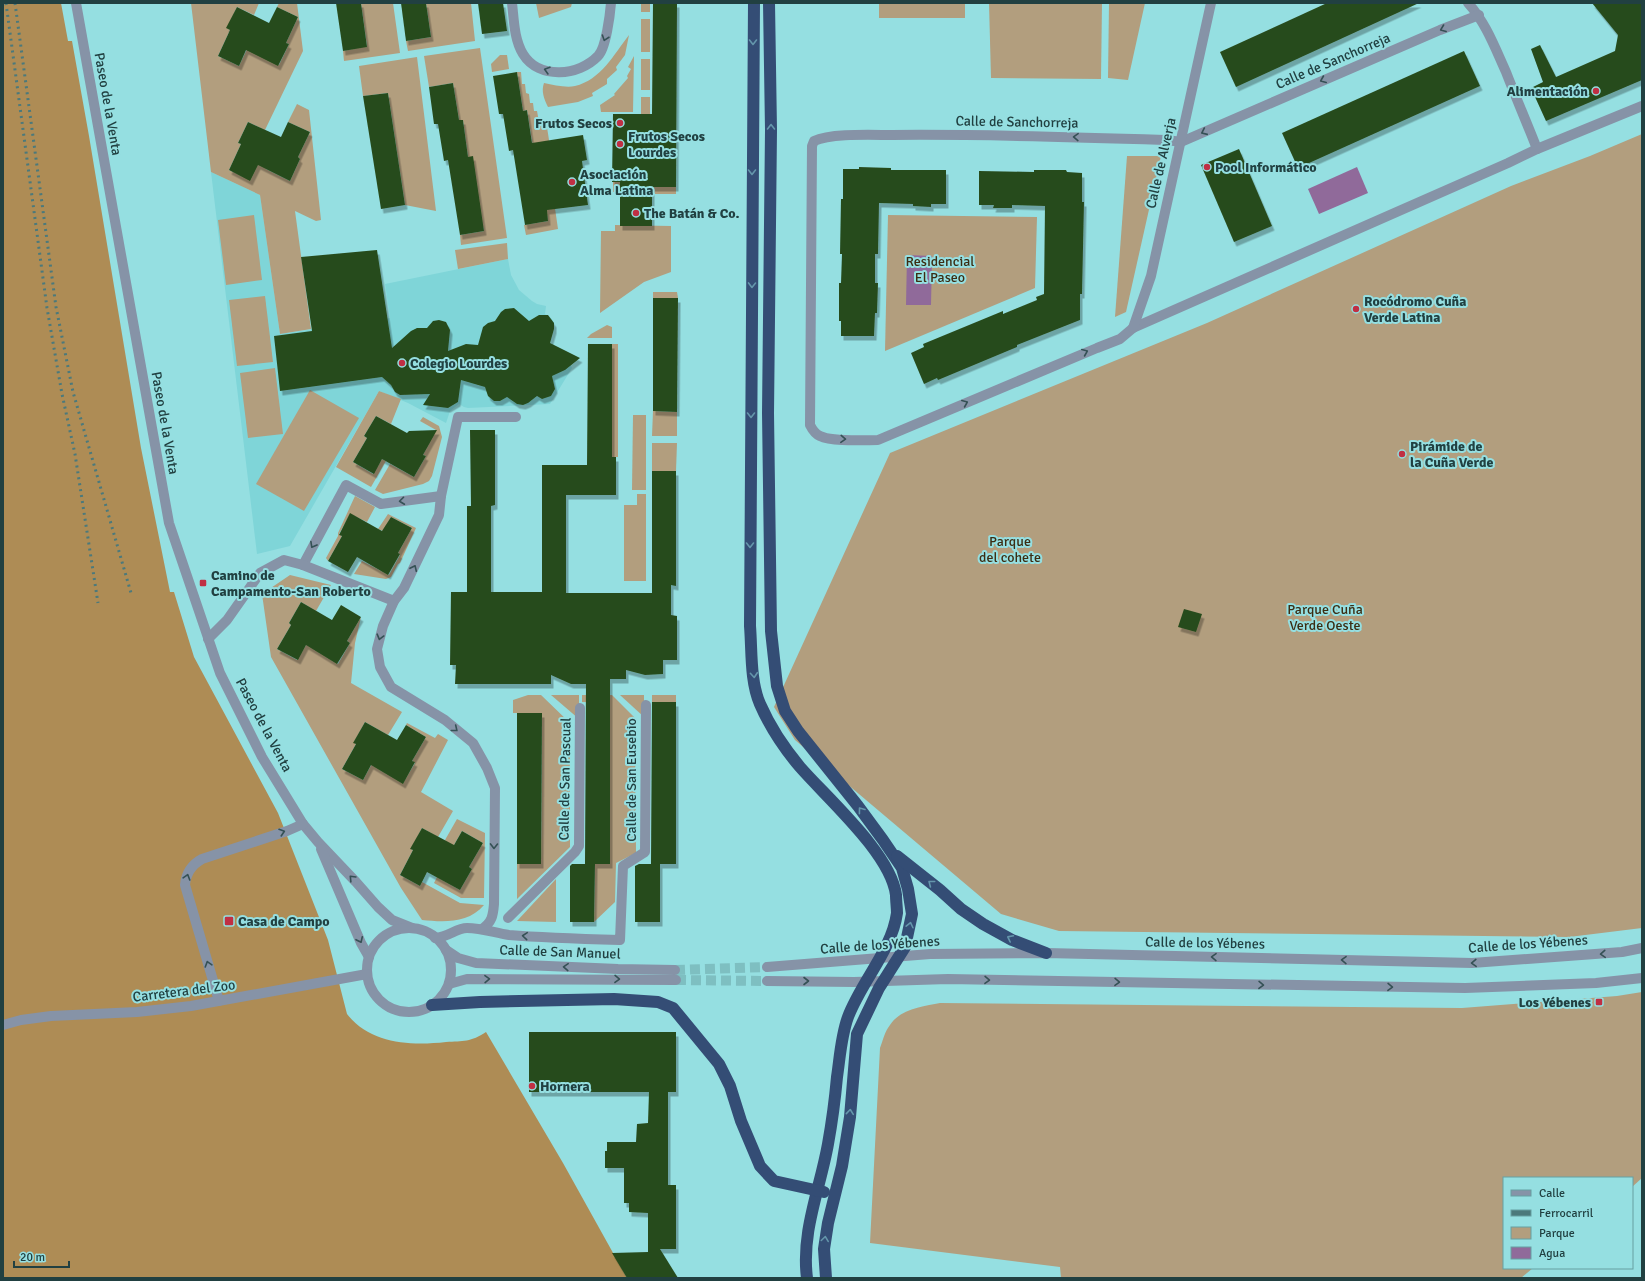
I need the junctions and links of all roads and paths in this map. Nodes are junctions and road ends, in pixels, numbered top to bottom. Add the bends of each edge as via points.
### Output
1 (76, 3) edge
2 (512, 3) edge
3 (611, 3) edge
4 (754, 3) edge
5 (769, 3) edge
6 (1211, 3) edge
7 (1468, 3) edge
8 (1479, 15) junction
9 (1642, 106) edge
10 (1181, 142) junction
11 (1537, 149) junction
12 (1133, 328) junction
13 (516, 417) dead end
14 (441, 496) junction
15 (303, 565) junction
16 (394, 601) junction
17 (208, 639) junction
18 (646, 705) dead end
19 (580, 708) dead end
20 (303, 824) junction
21 (318, 842) junction
22 (891, 851) junction
23 (508, 918) dead end
24 (412, 928) junction
25 (482, 929) junction
26 (435, 938) junction
27 (1642, 948) edge
28 (446, 950) junction
29 (1046, 953) junction
30 (369, 957) junction
31 (898, 957) junction
32 (879, 958) junction
33 (767, 967) tunnel mouth
34 (675, 970) tunnel mouth
35 (367, 974) junction
36 (1642, 978) edge
37 (676, 980) tunnel mouth
38 (767, 981) tunnel mouth
39 (884, 981) junction
40 (865, 982) junction
41 (449, 984) junction
42 (219, 1001) junction
43 (435, 1003) junction
44 (3, 1025) edge
45 (818, 1187) junction
46 (835, 1193) junction
47 (807, 1278) edge
48 (826, 1278) edge

1 - 17 street, Paseo de la Venta via 169,523
3 -> 2 street via 609,27 599,55 584,66 567,72 548,72 534,66 523,55 517,40
4 -> 32 highway via 750,626 754,680 759,702 779,740 876,851 888,872 895,893 897,913 891,934
22 -> 5 highway via 798,731 785,711 777,686 771,631 768,413 771,130
6 - 10 street, Calle de Alverja
7 - 8 street
8 -> 10 street, Calle de Sanchorreja
8 - 11 street via 1492,39
9 - 11 street
10 - 12 street, Calle de Alverja via 1151,276
10 -> 12 street, Calle de Sanchorreja via 963,134 820,138 814,141 812,146 810,424 813,431 821,437 878,440 1120,339
11 - 12 street
13 - 14 street via 458,417
14 -> 15 street via 381,504 346,485
16 -> 14 street via 404,588 439,515
15 - 16 street
15 - 17 street via 284,560 260,573 227,620
16 -> 25 street via 383,626 377,649 380,668 391,687 445,720 473,743 495,788 493,917
17 - 20 street, Paseo de la Venta via 220,673 262,757
18 -> 25 street, Calle de San Eusebio via 645,852 623,866 620,940 554,939
19 - 23 street, Calle de San Pascual via 579,846
20 - 21 street, Paseo de la Venta
42 -> 20 street via 185,885 186,877 194,863 202,859
24 -> 21 street via 392,920
21 -> 30 street
29 -> 22 highway via 1012,940 961,909
31 -> 22 highway via 905,947 912,914 902,868
24 - 26 street via 424,931
24 - 30 street via 399,929 387,934 377,943
25 - 26 street via 465,928
26 - 28 street
27 -> 29 street, Calle de los Yébenes via 1622,952 1472,963
34 -> 28 street, Calle de San Manuel via 476,963 458,958
28 - 41 street via 451,967
29 - 31 street, Calle de los Yébenes via 930,954
30 - 35 street
31 - 32 street, Calle de los Yébenes
31 - 39 highway
32 - 33 street, Calle de los Yébenes
32 - 40 highway
35 - 42 street, Carretera del Zoo
35 - 43 street via 372,991 385,1006 394,1010 415,1012
39 -> 36 street via 948,979 1465,988 1596,983
41 -> 37 street, Calle de San Manuel via 467,979
38 -> 40 street
39 - 40 street
46 -> 39 highway via 848,1131 858,1034
40 - 45 highway via 847,1018 828,1145
41 - 43 street
42 - 44 street, Carretera del Zoo via 137,1012 51,1016
43 - 45 highway via 614,999 658,1002 673,1008 719,1064 730,1086 760,1166 774,1181
45 - 46 highway
45 - 47 highway via 808,1232 805,1262
48 -> 46 highway via 824,1249

